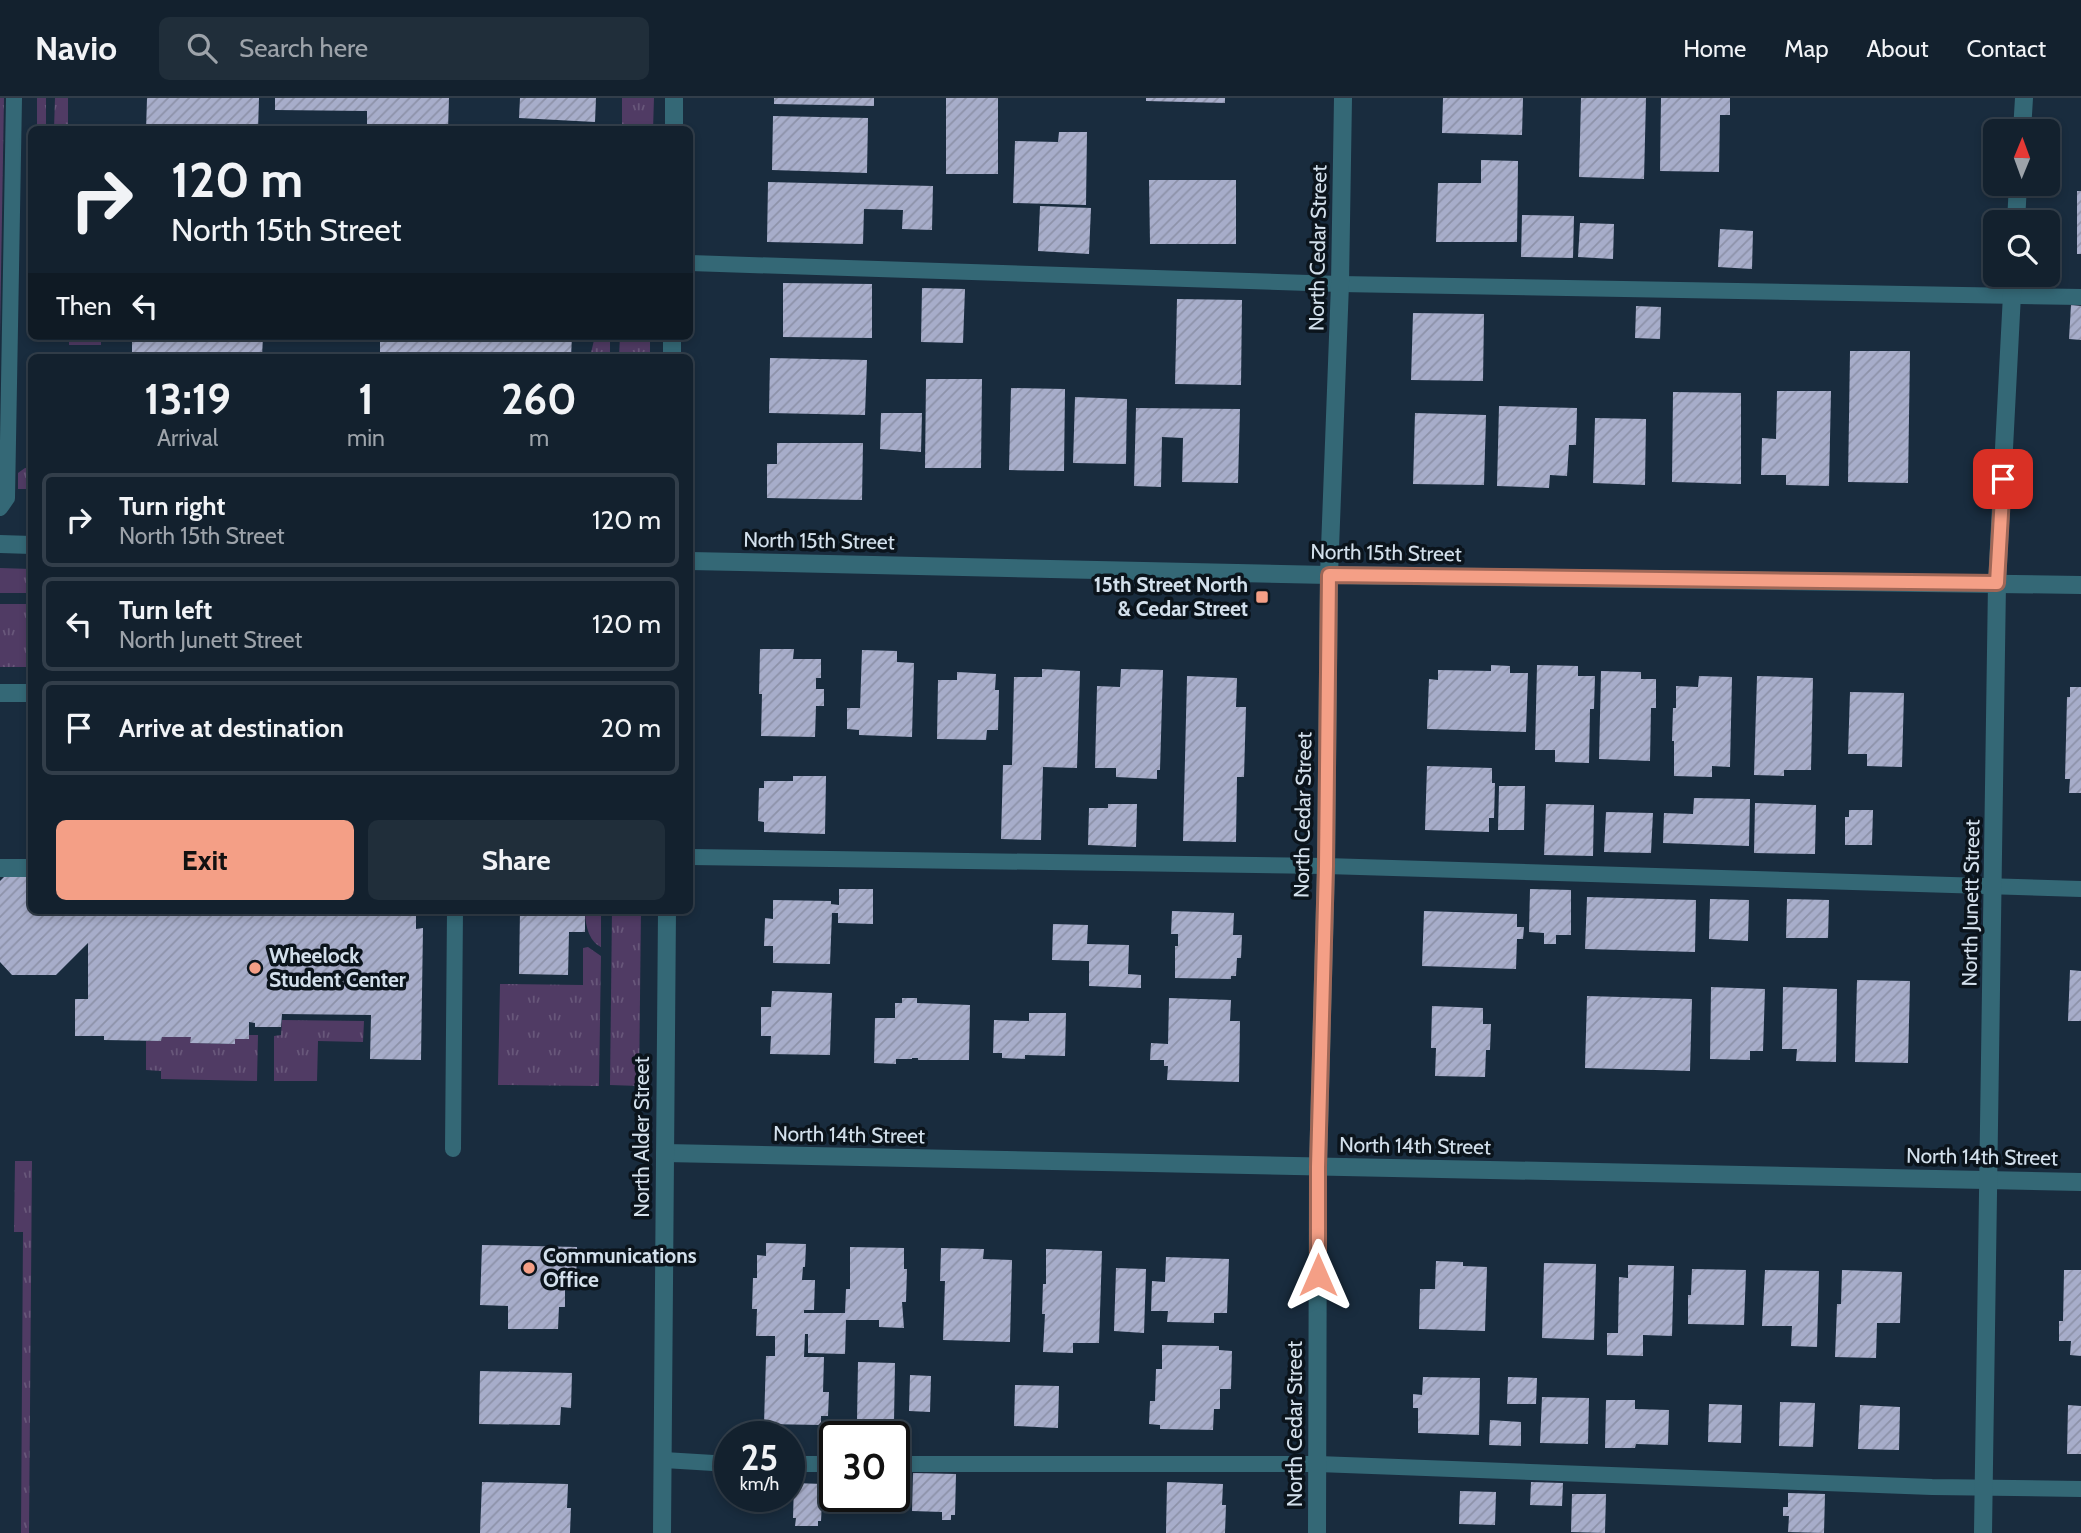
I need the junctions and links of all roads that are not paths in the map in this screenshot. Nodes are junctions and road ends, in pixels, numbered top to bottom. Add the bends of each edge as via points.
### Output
1 (13, 98) edge
2 (674, 98) edge
3 (1343, 98) edge
4 (2024, 98) edge
5 (2023, 119) edge
6 (674, 126) edge
7 (693, 263) edge
8 (1340, 284) junction
9 (2012, 287) edge
10 (2012, 296) junction
11 (2081, 297) edge
12 (0, 508) edge
13 (0, 544) edge
14 (28, 545) edge
15 (693, 561) edge
16 (1329, 575) junction
17 (1997, 583) junction
18 (2081, 585) edge
19 (0, 692) edge
20 (28, 693) edge
21 (693, 857) edge
22 (1326, 866) junction
23 (0, 868) edge
24 (28, 868) edge
25 (1993, 887) junction
26 (2081, 889) edge
27 (455, 914) edge
28 (667, 914) edge
29 (453, 1149) dead end
30 (665, 1153) junction
31 (1318, 1167) junction
32 (1990, 1180) junction
33 (2081, 1182) edge
34 (664, 1460) junction
35 (714, 1463) edge
36 (910, 1464) edge
37 (1318, 1464) junction
38 (1984, 1488) junction
39 (2081, 1489) edge
40 (662, 1533) edge
41 (1317, 1533) edge
42 (1983, 1533) edge

1 - 12 lane via 7,498
2 - 6 street
3 - 8 street, North Cedar Street
4 - 5 street
7 - 8 lane
8 - 10 lane
8 - 16 street, North Cedar Street
9 - 10 street, North Junett Street
10 - 11 lane
10 - 17 street, North Junett Street
13 - 14 street
15 - 16 street, North 15th Street
16 - 17 street, North 15th Street
16 - 22 street, North Cedar Street
17 - 18 street, North 15th Street
17 - 25 street, North Junett Street
19 - 20 street
21 - 22 lane
22 - 25 lane
22 - 31 street, North Cedar Street
23 - 24 street
25 - 26 lane
25 - 32 street, North Junett Street
27 - 29 lane
28 - 30 street, North Alder Street
30 - 31 street, North 14th Street
30 - 34 street, North Alder Street
31 - 32 street, North 14th Street
31 - 37 street, North Cedar Street
32 - 33 street, North 14th Street
32 - 38 street, North Junett Street
34 - 35 lane
34 - 40 street, North Alder Street
36 - 37 lane
37 - 38 lane
37 - 41 street, North Cedar Street
38 - 39 lane
38 - 42 street, North Junett Street

